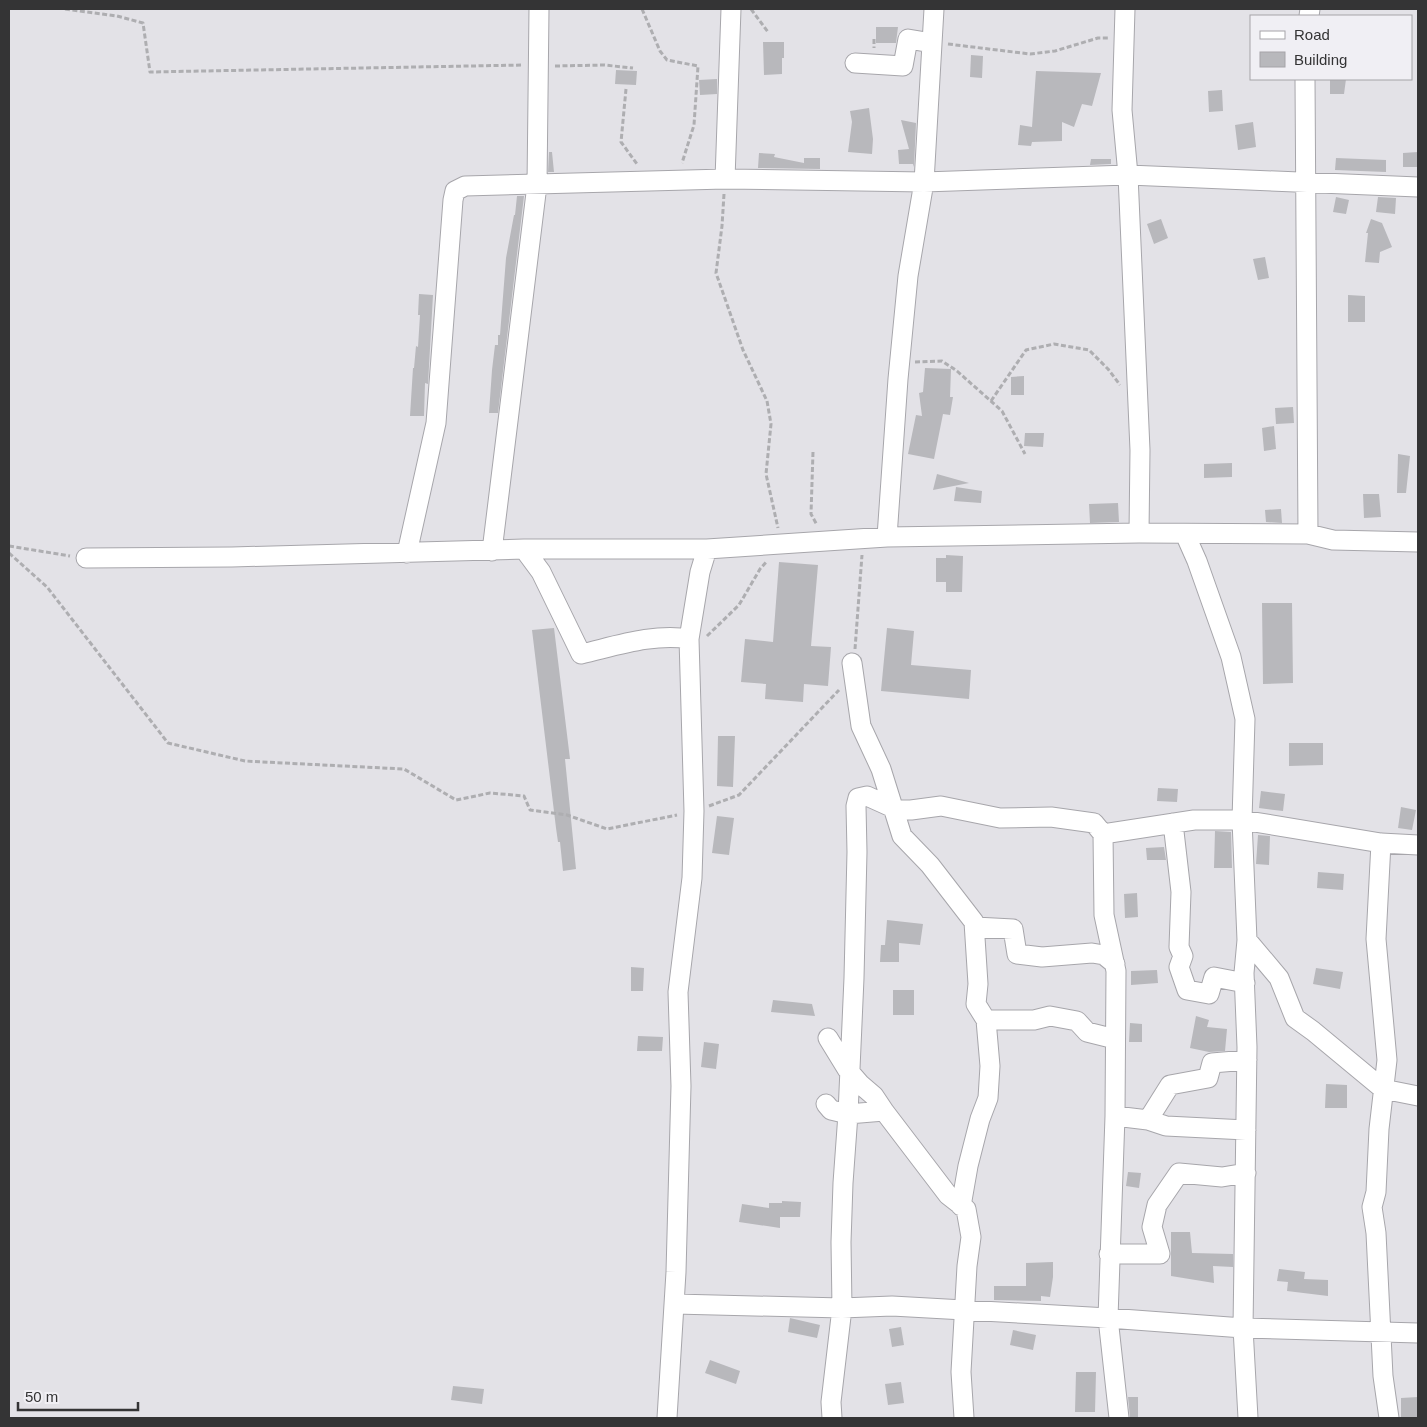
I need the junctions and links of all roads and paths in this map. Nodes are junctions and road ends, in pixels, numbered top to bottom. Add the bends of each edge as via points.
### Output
1 (65, 9) edge
2 (539, 9) edge
3 (642, 9) edge
4 (731, 9) edge
5 (751, 9) edge
6 (934, 9) edge
7 (1125, 9) edge
8 (768, 32) dead end
9 (1124, 39) junction
10 (932, 43) junction
11 (855, 63) dead end
12 (538, 65) junction
13 (633, 68) dead end
14 (1305, 80) edge
15 (626, 89) dead end
16 (1128, 175) junction
17 (725, 179) junction
18 (677, 180) junction
19 (648, 181) junction
20 (924, 182) junction
21 (1306, 183) junction
22 (536, 185) junction
23 (1418, 186) edge
24 (900, 363) junction
25 (1122, 393) dead end
26 (991, 401) junction
27 (813, 452) dead end
28 (1025, 454) dead end
29 (1139, 532) junction
30 (1185, 534) junction
31 (1308, 534) junction
32 (887, 537) junction
33 (826, 541) junction
34 (1418, 542) edge
35 (781, 544) junction
36 (9, 546) edge
37 (524, 549) junction
38 (707, 549) junction
39 (492, 551) junction
40 (9, 553) edge
41 (407, 553) junction
42 (86, 558) joint
43 (690, 639) junction
44 (852, 664) joint
45 (842, 688) dead end
46 (895, 809) junction
47 (694, 811) junction
48 (1242, 820) junction
49 (1173, 823) junction
50 (1103, 834) junction
51 (1381, 843) junction
52 (1418, 845) edge
53 (975, 927) junction
54 (1247, 940) junction
55 (1114, 964) junction
56 (1245, 983) junction
57 (986, 1020) junction
58 (828, 1038) dead end
59 (1115, 1039) junction
60 (1247, 1060) junction
61 (850, 1073) junction
62 (1383, 1089) junction
63 (1418, 1096) edge
64 (826, 1104) dead end
65 (884, 1111) junction
66 (848, 1114) junction
67 (1115, 1116) junction
68 (1148, 1120) junction
69 (1246, 1130) junction
70 (1246, 1173) junction
71 (962, 1206) junction
72 (1109, 1254) junction
73 (674, 1304) junction
74 (842, 1308) junction
75 (965, 1310) junction
76 (1108, 1318) junction
77 (1243, 1328) junction
78 (1382, 1332) junction
79 (1418, 1333) edge
80 (667, 1418) edge
81 (832, 1418) edge
82 (964, 1418) edge
83 (1119, 1418) edge
84 (1248, 1418) edge
85 (1389, 1418) edge

1 - 12 path via 142,23 150,72
2 - 12 street
3 - 18 path via 667,60 698,66 694,125
4 - 17 street
5 - 8 path
6 - 10 street
7 - 9 street
9 - 10 path via 1098,38 1030,54
9 - 16 street via 1122,110
10 - 11 street via 908,39 903,66
10 - 20 street
12 - 13 path
12 - 22 street
14 - 21 street
15 - 19 path via 621,142
16 - 20 street
16 - 21 street
16 - 29 street via 1140,450
17 - 18 street
17 - 20 street
17 - 35 path via 716,273 743,350 767,401 771,424 766,474
18 - 19 street
19 - 22 street
20 - 24 street via 908,276
21 - 23 street
21 - 31 street
22 - 39 street
22 - 41 street via 465,186 455,190 436,423
24 - 26 path via 942,361
24 - 32 street
25 - 26 path via 1108,369 1089,350 1054,344 1026,350
26 - 28 path via 1002,411
27 - 33 path via 811,514
29 - 30 street
29 - 32 street
30 - 31 street
30 - 48 street via 1231,657 1245,719
31 - 34 street via 1333,540
32 - 33 street
32 - 44 path via 862,556
33 - 35 street
35 - 38 street
35 - 43 path via 760,569 739,606 707,636
36 - 42 path
37 - 38 street
37 - 39 street
37 - 43 street via 541,572 581,654 640,640
38 - 43 street via 700,572
39 - 41 street
40 - 47 path via 47,586 168,743 245,761 404,769 456,800 490,793 524,796 530,810 567,815 607,829
41 - 42 street
43 - 47 street
44 - 46 street via 861,726
45 - 47 path via 739,795
46 - 50 street via 941,806 1000,818 1051,818 1094,823
46 - 53 street via 902,836 930,865
46 - 61 street via 867,796 858,798 856,806
47 - 73 street via 692,878 678,992 681,1086
48 - 49 street
48 - 51 street
48 - 54 street
49 - 50 street
49 - 56 street via 1183,956 1179,967 1187,990 1209,994 1214,977
50 - 55 street via 1104,915
51 - 52 street
51 - 62 street via 1376,939 1387,1060
53 - 55 street via 1013,928 1017,954 1042,957 1092,953 1104,955
53 - 57 street via 976,1004
54 - 56 street
54 - 62 street via 1279,978 1295,1018
55 - 59 street
56 - 60 street
57 - 59 street via 1034,1020 1050,1016 1076,1021 1087,1032
57 - 71 street via 990,1066 988,1098 968,1166
58 - 61 street
59 - 67 street
60 - 68 street via 1212,1063 1208,1078 1170,1086
60 - 69 street
61 - 65 street via 874,1096
61 - 66 street
62 - 63 street
62 - 78 street via 1376,1192 1372,1207
64 - 66 street via 831,1110
65 - 66 street
65 - 71 street via 948,1195
66 - 74 street via 840,1242
67 - 68 street
67 - 72 street
68 - 69 street via 1166,1126
69 - 70 street
70 - 72 street via 1222,1177 1179,1173 1157,1205 1152,1227 1160,1254
70 - 77 street
71 - 75 street via 966,1209 971,1237
72 - 76 street
73 - 74 street
73 - 80 street
74 - 75 street via 892,1306
74 - 81 street
75 - 76 street
75 - 82 street via 961,1372
76 - 77 street
76 - 83 street
77 - 78 street
77 - 84 street
78 - 79 street
78 - 85 street

